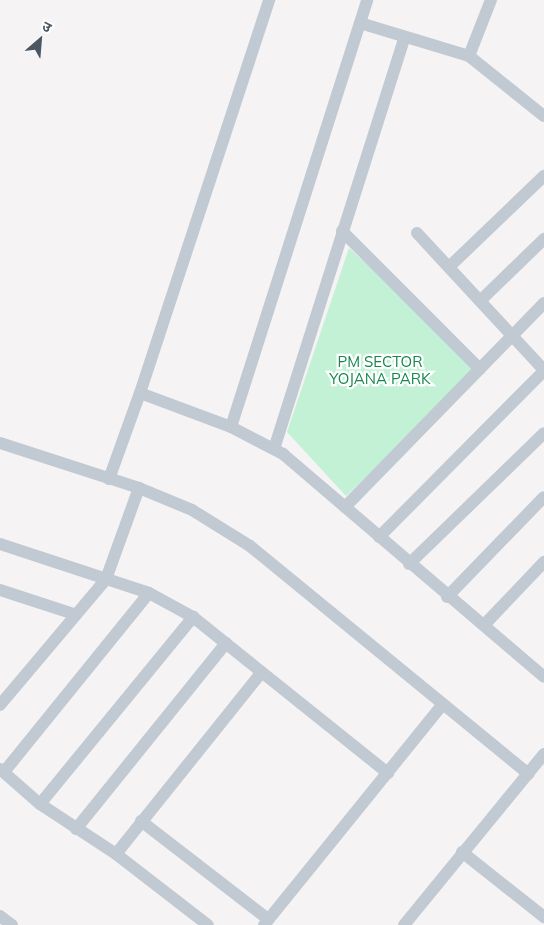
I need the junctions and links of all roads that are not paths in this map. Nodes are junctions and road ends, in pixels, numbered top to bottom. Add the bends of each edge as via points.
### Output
1 (269, 0) edge
2 (367, 0) edge
3 (491, 0) edge
4 (360, 23) junction
5 (406, 37) junction
6 (469, 56) junction
7 (544, 116) edge
8 (544, 176) edge
9 (342, 231) junction
10 (417, 233) dead end
11 (544, 240) edge
12 (450, 267) junction
13 (481, 300) junction
14 (544, 303) edge
15 (512, 336) junction
16 (480, 369) junction
17 (544, 370) edge
18 (140, 394) junction
19 (231, 427) junction
20 (544, 433) edge
21 (0, 443) edge
22 (274, 449) junction
23 (108, 479) junction
24 (139, 488) junction
25 (544, 497) edge
26 (345, 507) junction
27 (379, 537) junction
28 (0, 544) edge
29 (544, 562) edge
30 (409, 564) junction
31 (106, 578) junction
32 (0, 590) edge
33 (148, 593) junction
34 (447, 597) junction
35 (74, 614) junction
36 (193, 617) junction
37 (485, 624) junction
38 (226, 643) junction
39 (262, 672) junction
40 (544, 676) edge
41 (443, 704) junction
42 (0, 705) edge
43 (544, 754) edge
44 (2, 771) edge
45 (388, 773) junction
46 (529, 774) junction
47 (40, 804) junction
48 (141, 821) junction
49 (76, 829) junction
50 (462, 852) junction
51 (116, 854) junction
52 (0, 916) edge
53 (544, 917) edge
54 (266, 922) edge
55 (12, 925) edge
56 (208, 925) edge
57 (404, 925) edge

1 - 18 street
2 - 4 street
3 - 6 street
4 - 5 street
4 - 19 street
5 - 6 street
5 - 9 street
6 - 7 street
8 - 12 street
9 - 16 street
9 - 22 street
10 - 12 street
11 - 13 street
12 - 13 street
13 - 15 street
14 - 15 street
15 - 16 street
15 - 17 street
16 - 26 street
17 - 27 street
18 - 19 street
18 - 23 street
19 - 22 street
20 - 30 street
21 - 23 street
22 - 26 street
23 - 24 street
24 - 31 street
24 - 41 street via 192,510 250,546
25 - 34 street
26 - 27 street
27 - 30 street
28 - 31 street
29 - 37 street
30 - 34 street
31 - 33 street
31 - 35 street
32 - 35 street
33 - 36 street
33 - 44 street
34 - 37 street
35 - 42 street
36 - 38 street
36 - 47 street
37 - 40 street
38 - 39 street
38 - 49 street
39 - 45 street
39 - 48 street
41 - 45 street
41 - 46 street
43 - 46 street
44 - 47 street
45 - 54 street
46 - 50 street
47 - 49 street
48 - 51 street
48 - 54 street
49 - 51 street
50 - 53 street
50 - 57 street
51 - 56 street
52 - 55 street

